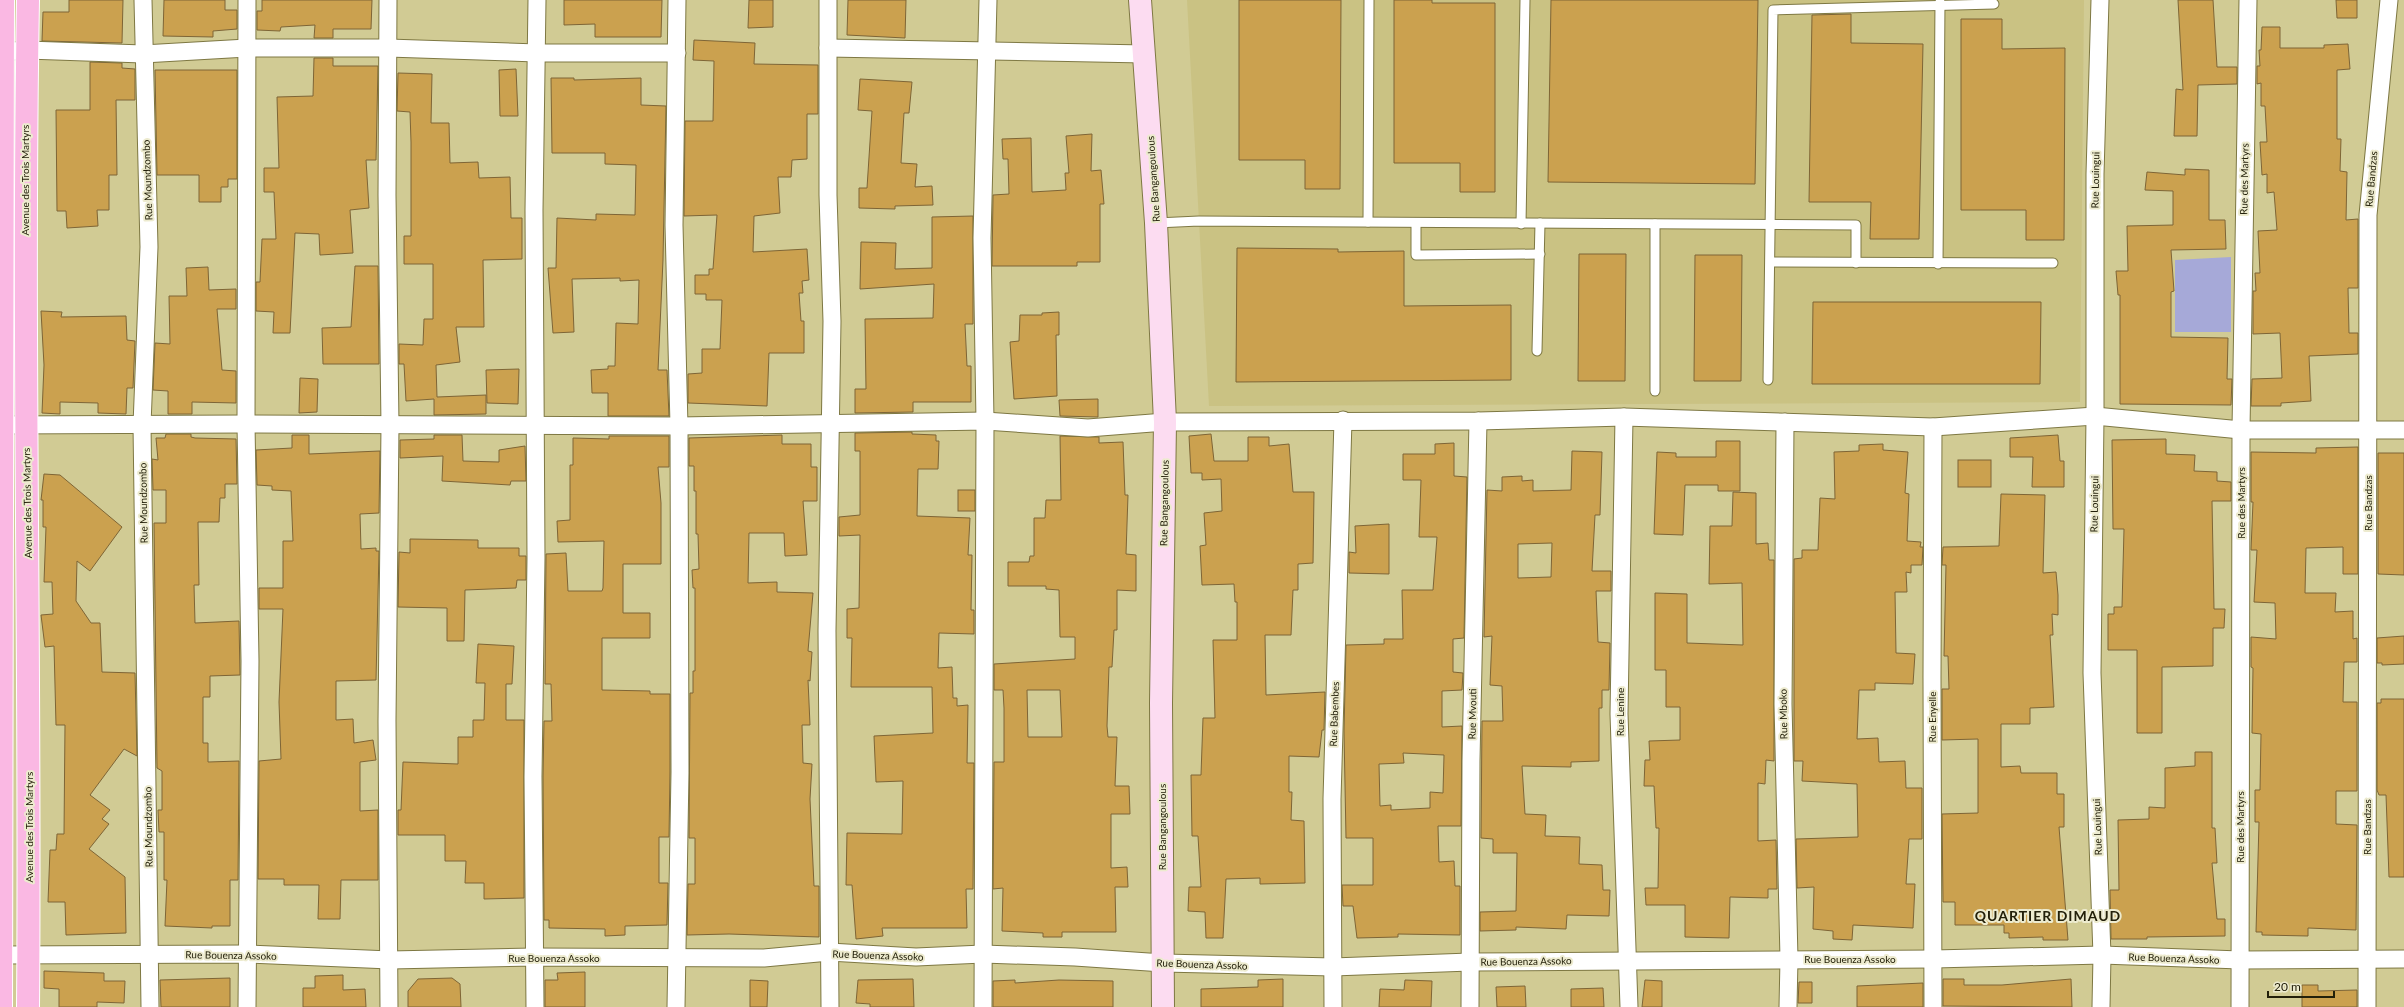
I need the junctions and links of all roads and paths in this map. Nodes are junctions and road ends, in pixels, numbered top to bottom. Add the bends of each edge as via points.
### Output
1 (3, 0) edge
2 (28, 0) edge
3 (143, 0) edge
4 (247, 0) edge
5 (388, 0) edge
6 (537, 0) edge
7 (677, 0) edge
8 (828, 0) edge
9 (988, 0) edge
10 (1140, 0) edge
11 (1369, 0) edge
12 (1524, 0) edge
13 (2100, 0) edge
14 (2248, 0) edge
15 (2389, 0) edge
16 (1940, 3) edge
17 (1994, 4) dead end
18 (247, 48) junction
19 (388, 48) junction
20 (828, 48) junction
21 (27, 50) junction
22 (1, 52) edge
23 (988, 52) junction
24 (537, 53) junction
25 (677, 53) junction
26 (143, 54) junction
27 (1145, 54) junction
28 (1368, 222) junction
29 (1156, 223) junction
30 (1416, 223) junction
31 (1521, 224) junction
32 (1540, 224) junction
33 (1655, 224) junction
34 (1772, 225) junction
35 (1540, 254) junction
36 (1770, 262) junction
37 (1856, 263) junction
38 (2053, 263) dead end
39 (1938, 264) junction
40 (1537, 351) dead end
41 (1768, 380) dead end
42 (1655, 391) dead end
43 (2095, 416) junction
44 (1624, 417) junction
45 (1343, 420) junction
46 (985, 421) junction
47 (1478, 421) junction
48 (1165, 422) junction
49 (1785, 422) junction
50 (832, 423) junction
51 (246, 424) junction
52 (1, 425) edge
53 (142, 425) junction
54 (390, 425) junction
55 (27, 426) junction
56 (535, 426) junction
57 (679, 426) junction
58 (1933, 427) junction
59 (2368, 429) junction
60 (2241, 430) junction
61 (2404, 430) edge
62 (829, 952) junction
63 (151, 954) junction
64 (246, 954) junction
65 (983, 954) junction
66 (1, 955) edge
67 (28, 955) junction
68 (2102, 955) junction
69 (534, 957) junction
70 (676, 958) junction
71 (1789, 959) junction
72 (1934, 959) junction
73 (2404, 959) edge
74 (390, 960) junction
75 (1628, 960) junction
76 (2240, 960) junction
77 (2366, 961) junction
78 (1470, 962) junction
79 (1163, 963) junction
80 (1333, 967) junction
81 (1, 1007) edge
82 (28, 1007) edge
83 (150, 1007) edge
84 (247, 1007) edge
85 (389, 1007) edge
86 (535, 1007) edge
87 (676, 1007) edge
88 (830, 1007) edge
89 (983, 1007) edge
90 (1163, 1007) edge
91 (1333, 1007) edge
92 (1470, 1007) edge
93 (1629, 1007) edge
94 (1788, 1007) edge
95 (1933, 1007) edge
96 (2100, 1007) edge
97 (2240, 1007) edge
98 (2367, 1007) edge

1 - 22 main road
2 - 21 main road, Avenue des Trois Martyrs
3 - 26 street, Rue Moundzombo
4 - 18 street
5 - 19 street
6 - 24 street
7 - 25 street
8 - 20 street
9 - 23 street
10 - 27 street, Rue Bangangoulous
11 - 28 lane
12 - 31 lane
13 - 43 street, Rue Louingui via 2095,174
14 - 60 street, Rue des Martyrs
15 - 59 street, Rue Bandzas via 2368,215
16 - 17 lane
16 - 34 lane via 1774,10
16 - 39 lane
18 - 19 street
18 - 26 street
18 - 51 street
19 - 24 street
19 - 54 street
20 - 23 street
20 - 50 street
21 - 22 street
21 - 26 street
21 - 55 main road, Avenue des Trois Martyrs via 24,205
22 - 52 main road
23 - 27 street
23 - 46 street via 982,238
24 - 25 street
24 - 56 street via 534,210
25 - 57 street via 674,225
26 - 53 street, Rue Moundzombo via 149,247
27 - 29 street, Rue Bangangoulous
28 - 29 lane
28 - 30 lane
29 - 48 street, Rue Bangangoulous
30 - 31 lane
30 - 35 lane via 1416,255
31 - 32 lane
32 - 33 lane
32 - 35 lane
33 - 34 lane
33 - 42 lane
34 - 36 lane
34 - 37 lane via 1856,225
35 - 40 lane
36 - 37 lane
36 - 41 lane
37 - 39 lane
38 - 39 lane
43 - 58 street
43 - 60 street
43 - 68 street, Rue Louingui via 2092,673
44 - 47 street
44 - 49 street
44 - 75 street, Rue Lenine via 1619,714
45 - 47 street
45 - 48 street
45 - 80 street, Rue Babembes via 1332,799
46 - 48 street via 1088,428
46 - 50 street
46 - 65 street
47 - 78 street, Rue Mvouti via 1471,753
48 - 79 street, Rue Bangangoulous via 1161,703
49 - 58 street
49 - 71 street, Rue Mboko via 1783,704
50 - 57 street
50 - 62 street via 827,631
51 - 53 street
51 - 54 street
51 - 64 street via 250,661
52 - 55 street
52 - 66 main road
53 - 55 street
53 - 63 street, Rue Moundzombo
54 - 56 street
54 - 74 street via 387,721
55 - 67 main road, Avenue des Trois Martyrs via 30,764
56 - 57 street
56 - 69 street
57 - 70 street via 680,772
58 - 72 street, Rue Enyelle
59 - 60 street
59 - 61 street
59 - 77 street, Rue Bandzas
60 - 76 street, Rue des Martyrs
62 - 65 street, Rue Bouenza Assoko via 916,957
62 - 70 street, Rue Bouenza Assoko via 764,958
62 - 88 street
63 - 64 street, Rue Bouenza Assoko
63 - 67 street, Rue Bouenza Assoko
63 - 83 street, Rue Moundzombo
64 - 74 street, Rue Bouenza Assoko
64 - 84 street
65 - 79 street, Rue Bouenza Assoko
65 - 89 street
66 - 67 street, Rue Bouenza Assoko
66 - 81 main road
67 - 82 main road, Avenue des Trois Martyrs
68 - 72 street, Rue Bouenza Assoko
68 - 76 street, Rue Bouenza Assoko
68 - 96 street, Rue Louingui
69 - 70 street, Rue Bouenza Assoko
69 - 74 street, Rue Bouenza Assoko
69 - 86 street
70 - 87 street
71 - 72 street, Rue Bouenza Assoko
71 - 75 street, Rue Bouenza Assoko
71 - 94 street, Rue Mboko
72 - 95 street, Rue Enyelle
73 - 77 street, Rue Bouenza Assoko
74 - 85 street
75 - 78 street, Rue Bouenza Assoko
75 - 93 street, Rue Lenine
76 - 77 street, Rue Bouenza Assoko
76 - 97 street, Rue des Martyrs
77 - 98 street, Rue Bandzas
78 - 80 street, Rue Bouenza Assoko
78 - 92 street, Rue Mvouti
79 - 80 street, Rue Bouenza Assoko
79 - 90 street, Rue Bangangoulous
80 - 91 street, Rue Babembes

